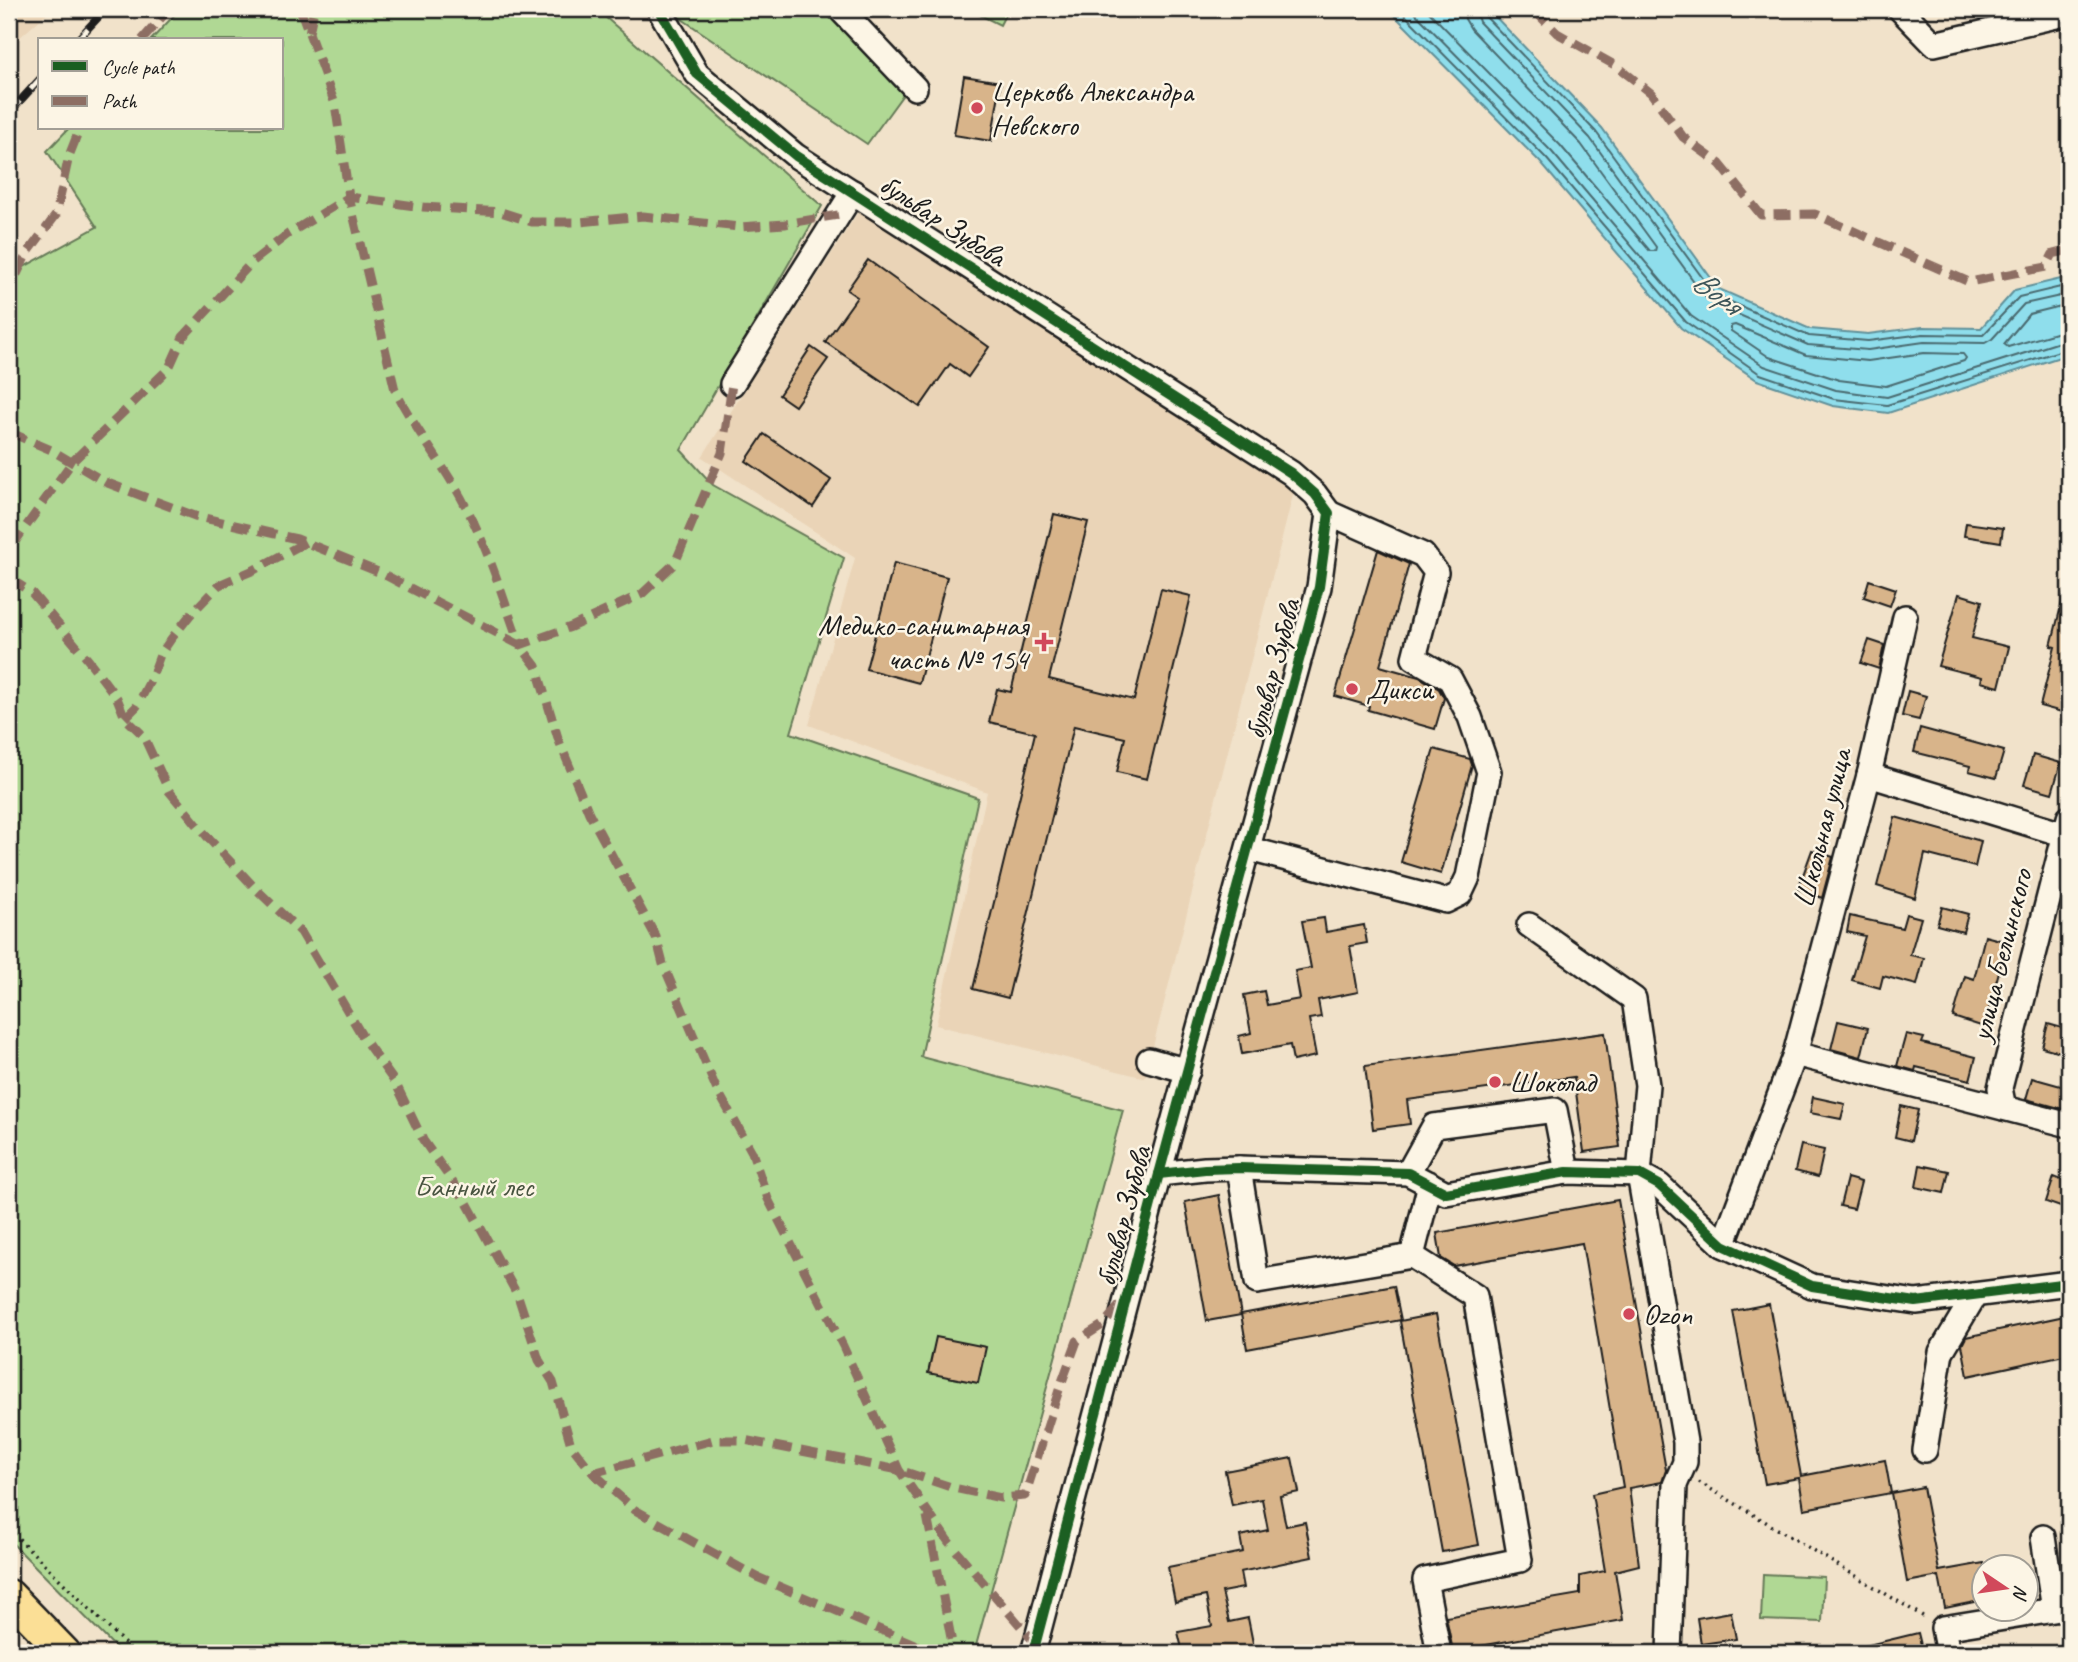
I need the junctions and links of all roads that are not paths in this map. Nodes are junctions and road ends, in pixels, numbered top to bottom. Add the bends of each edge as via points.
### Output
1 (659, 9) edge
2 (840, 9) edge
3 (1900, 9) edge
4 (2069, 13) edge
5 (915, 88) dead end
6 (853, 192) junction
7 (732, 384) dead end
8 (1329, 513) junction
9 (1905, 617) dead end
10 (1869, 775) junction
11 (2068, 830) edge
12 (1250, 849) junction
13 (1529, 925) dead end
14 (1795, 1054) junction
15 (1149, 1060) dead end
16 (1188, 1070) junction
17 (2004, 1108) junction
18 (2069, 1125) edge
19 (1239, 1168) junction
20 (1567, 1172) junction
21 (1408, 1173) junction
22 (1159, 1174) junction
23 (1639, 1174) junction
24 (1430, 1184) junction
25 (1723, 1245) junction
26 (1412, 1256) junction
27 (2069, 1283) edge
28 (1975, 1295) junction
29 (1925, 1450) dead end
30 (2043, 1537) dead end
31 (9, 1595) edge
32 (65, 1653) edge
33 (1032, 1653) edge
34 (1439, 1653) edge
35 (1669, 1653) edge
36 (1948, 1653) edge

1 - 6 street, бульвар Зубова via 697,74 796,156
2 - 5 street
3 - 4 street via 1934,44
6 - 7 street
6 - 8 street, бульвар Зубова via 1291,473
8 - 12 street, бульвар Зубова via 1319,587
8 - 12 street via 1423,555 1437,572 1414,659 1450,679 1470,717 1489,772 1468,877 1460,894 1446,901
9 - 10 street, Школьная улица
10 - 11 street
10 - 14 street, Школьная улица
11 - 17 street, улица Белинского via 2000,1088
12 - 16 street, бульвар Зубова
13 - 23 street via 1634,999 1647,1085
14 - 17 street
14 - 25 street, Школьная улица
15 - 16 street
16 - 22 street, бульвар Зубова
17 - 18 street
19 - 21 street
19 - 22 street
19 - 26 street via 1257,1282
20 - 21 street via 1555,1110 1433,1126
20 - 23 street
20 - 24 street via 1446,1193
21 - 24 street
22 - 33 street, бульвар Зубова
23 - 25 street via 1660,1185
23 - 35 street via 1685,1442 1685,1462 1675,1485
24 - 26 street
25 - 28 street via 1812,1286 1916,1303
26 - 34 street via 1475,1296 1520,1560 1425,1580
27 - 28 street
28 - 29 street via 1941,1352
30 - 36 street via 2054,1610 1943,1629
31 - 32 main road

